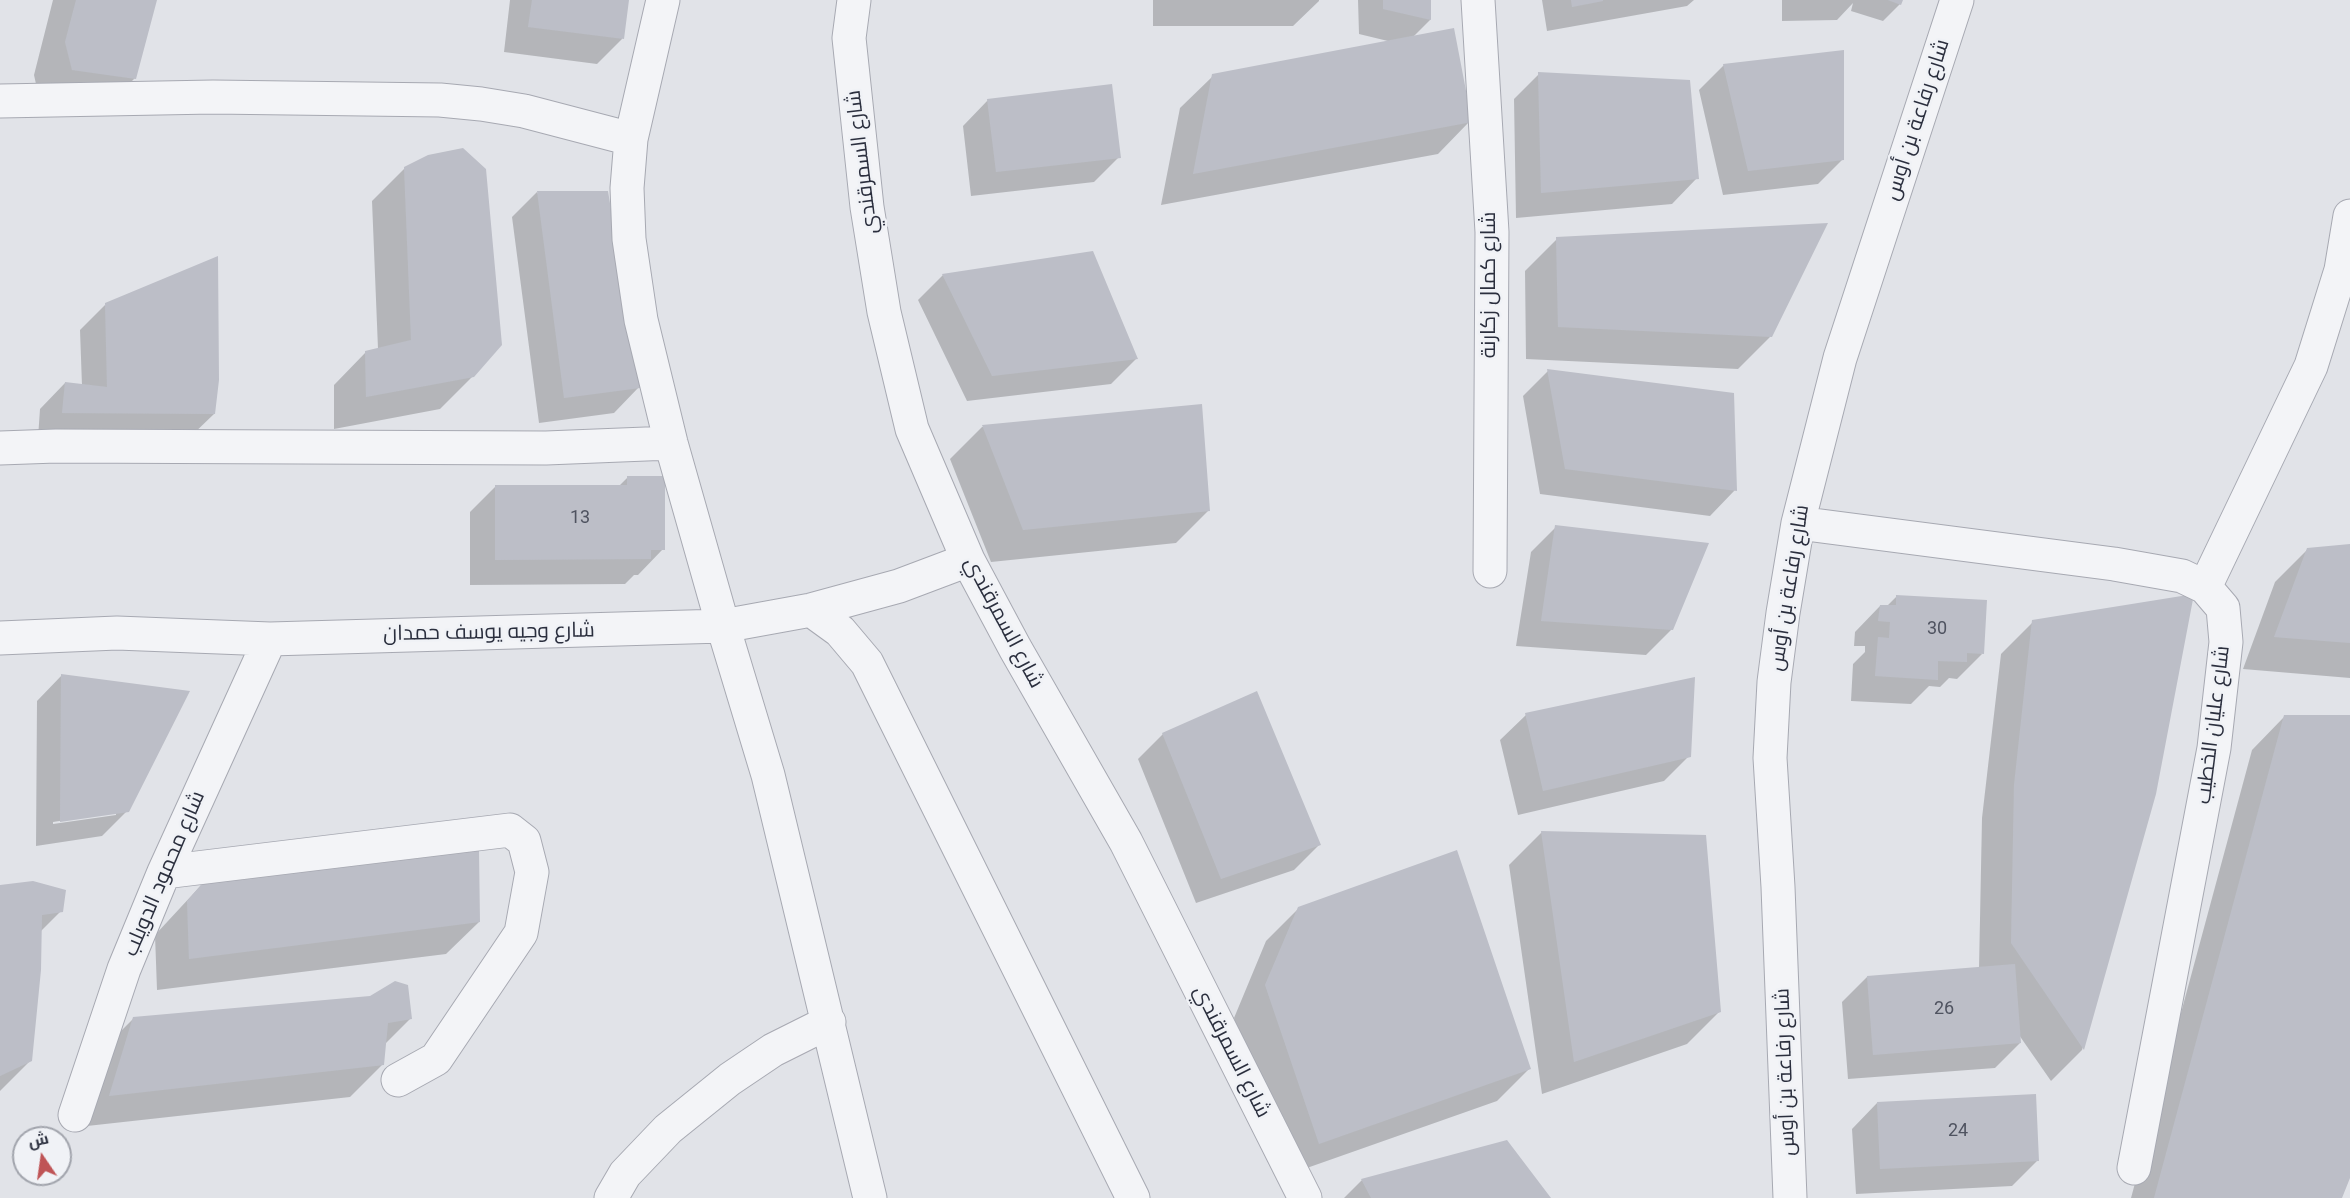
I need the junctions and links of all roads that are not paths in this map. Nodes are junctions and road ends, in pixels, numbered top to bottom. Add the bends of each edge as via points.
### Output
1 (663, 0) edge
2 (854, 0) edge
3 (1478, 0) edge
4 (1957, 0) edge
5 (0, 101) edge
6 (631, 138) junction
7 (2350, 216) edge
8 (672, 443) junction
9 (0, 448) edge
10 (1798, 523) junction
11 (969, 560) junction
12 (1490, 571) dead end
13 (2205, 587) junction
14 (811, 610) junction
15 (723, 626) junction
16 (0, 638) edge
17 (270, 639) junction
18 (164, 872) junction
19 (829, 1022) junction
20 (398, 1080) dead end
21 (75, 1115) dead end
22 (2133, 1168) dead end
23 (611, 1198) edge
24 (870, 1198) edge
25 (1133, 1198) edge
26 (1305, 1198) edge
27 (1790, 1198) edge

1 - 6 street
2 - 11 street, شارع السمرقندي via 849,38 867,207 884,312 912,429
3 - 12 street, شارع كمال زكارنة via 1492,232
4 - 10 street, شارع رفاعة بن أوس via 1840,358
5 - 6 street via 213,97 440,100 524,111
6 - 8 street via 627,188 629,239 641,320
7 - 13 street via 2341,270 2311,366
8 - 9 street via 546,447
8 - 15 street
10 - 13 street, شارع عليان الخطيب via 2114,564 2182,576
10 - 27 street, شارع رفاعة بن أوس via 1774,682 1770,758
11 - 14 street, شارع وجيه يوسف حمدان via 899,586
11 - 26 street, شارع السمرقندي via 1126,843
13 - 22 street, شارع عليان الخطيب via 2223,608 2226,642 2214,748
14 - 15 street, شارع وجيه يوسف حمدان
14 - 25 street via 840,631 867,663
15 - 17 street, شارع وجيه يوسف حمدان
15 - 19 street via 768,775
16 - 17 street, شارع وجيه يوسف حمدان via 117,633
17 - 18 street, شارع محمود الدويلب
18 - 20 street via 510,830 524,841 532,872 520,933 436,1059
18 - 21 street, شارع محمود الدويلب via 124,969
19 - 23 street via 773,1050 668,1129 625,1174
19 - 24 street

